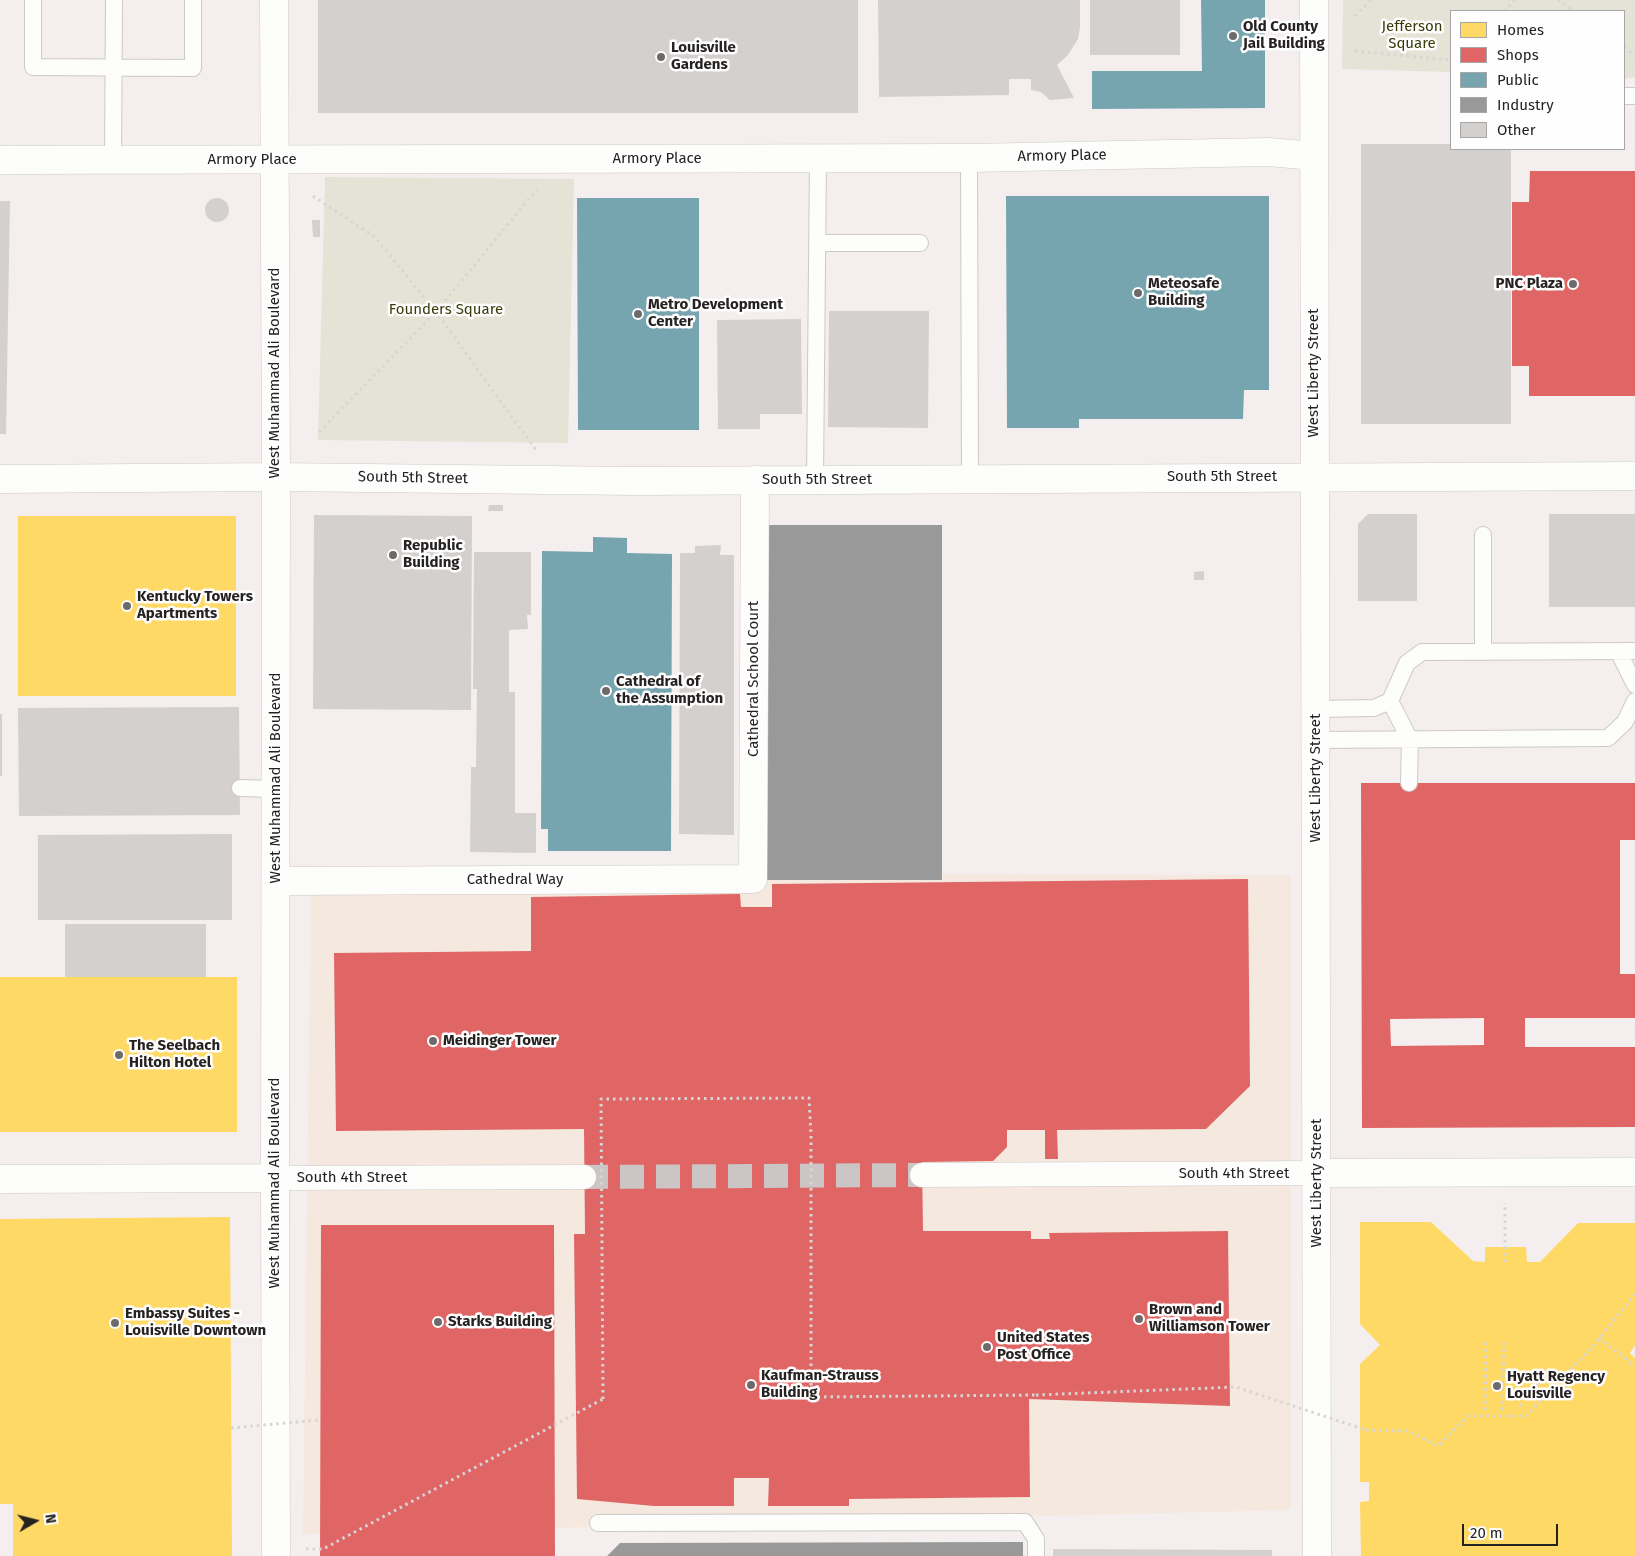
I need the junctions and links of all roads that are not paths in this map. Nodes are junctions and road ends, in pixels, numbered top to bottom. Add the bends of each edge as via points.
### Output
1 (33, 0) edge
2 (114, 0) edge
3 (193, 0) edge
4 (274, 0) edge
5 (1314, 0) edge
6 (113, 68) junction
7 (1314, 156) junction
8 (818, 158) junction
9 (969, 158) junction
10 (0, 160) edge
11 (113, 160) junction
12 (274, 161) junction
13 (818, 243) junction
14 (920, 243) dead end
15 (1635, 476) edge
16 (276, 477) junction
17 (1314, 477) junction
18 (0, 478) edge
19 (970, 479) junction
20 (756, 480) junction
21 (815, 480) junction
22 (1483, 535) dead end
23 (1618, 651) junction
24 (1635, 651) edge
25 (1483, 652) junction
26 (1635, 685) edge
27 (1390, 701) junction
28 (1635, 701) edge
29 (1315, 709) junction
30 (1315, 740) junction
31 (1410, 740) junction
32 (1409, 783) dead end
33 (240, 788) dead end
34 (276, 789) junction
35 (753, 878) joint
36 (276, 880) junction
37 (1635, 1172) edge
38 (1317, 1173) junction
39 (922, 1175) tunnel mouth
40 (584, 1177) tunnel mouth
41 (275, 1178) junction
42 (0, 1179) edge
43 (598, 1523) dead end
44 (276, 1553) edge
45 (1036, 1556) edge
46 (1317, 1556) edge

1 - 6 lane via 33,68
2 - 6 lane
3 - 6 lane via 193,68
4 - 12 street, West Muhammad Ali Boulevard
5 - 7 street, West Liberty Street
6 - 11 lane
7 - 9 street, Armory Place via 1268,152
7 - 17 street, West Liberty Street
8 - 9 street, Armory Place
8 - 12 street, Armory Place
8 - 13 lane
9 - 19 lane
10 - 11 street, Armory Place
11 - 12 street, Armory Place
12 - 16 street, West Muhammad Ali Boulevard
13 - 14 lane
13 - 21 lane
15 - 17 street, South 5th Street
16 - 18 street, South 5th Street
16 - 20 street, South 5th Street
16 - 34 street, West Muhammad Ali Boulevard
17 - 19 street, South 5th Street
17 - 29 street, West Liberty Street
19 - 21 street, South 5th Street
20 - 21 street, South 5th Street
20 - 35 street, Cathedral School Court
22 - 25 lane
23 - 24 lane
23 - 25 lane
23 - 26 lane
25 - 27 lane via 1422,652 1407,663
27 - 29 lane via 1374,708
27 - 31 lane
28 - 31 lane via 1625,722 1608,738
29 - 30 street, West Liberty Street
30 - 31 lane
30 - 38 street, West Liberty Street
31 - 32 lane
33 - 34 lane
34 - 36 street, West Muhammad Ali Boulevard
35 - 36 street, Cathedral Way
36 - 41 street, West Muhammad Ali Boulevard
37 - 38 street, South 4th Street
38 - 39 street, South 4th Street
38 - 46 street, West Liberty Street
40 - 41 street, South 4th Street
41 - 42 street, South 4th Street
41 - 44 street, West Muhammad Ali Boulevard
43 - 45 lane via 1025,1522 1036,1539

